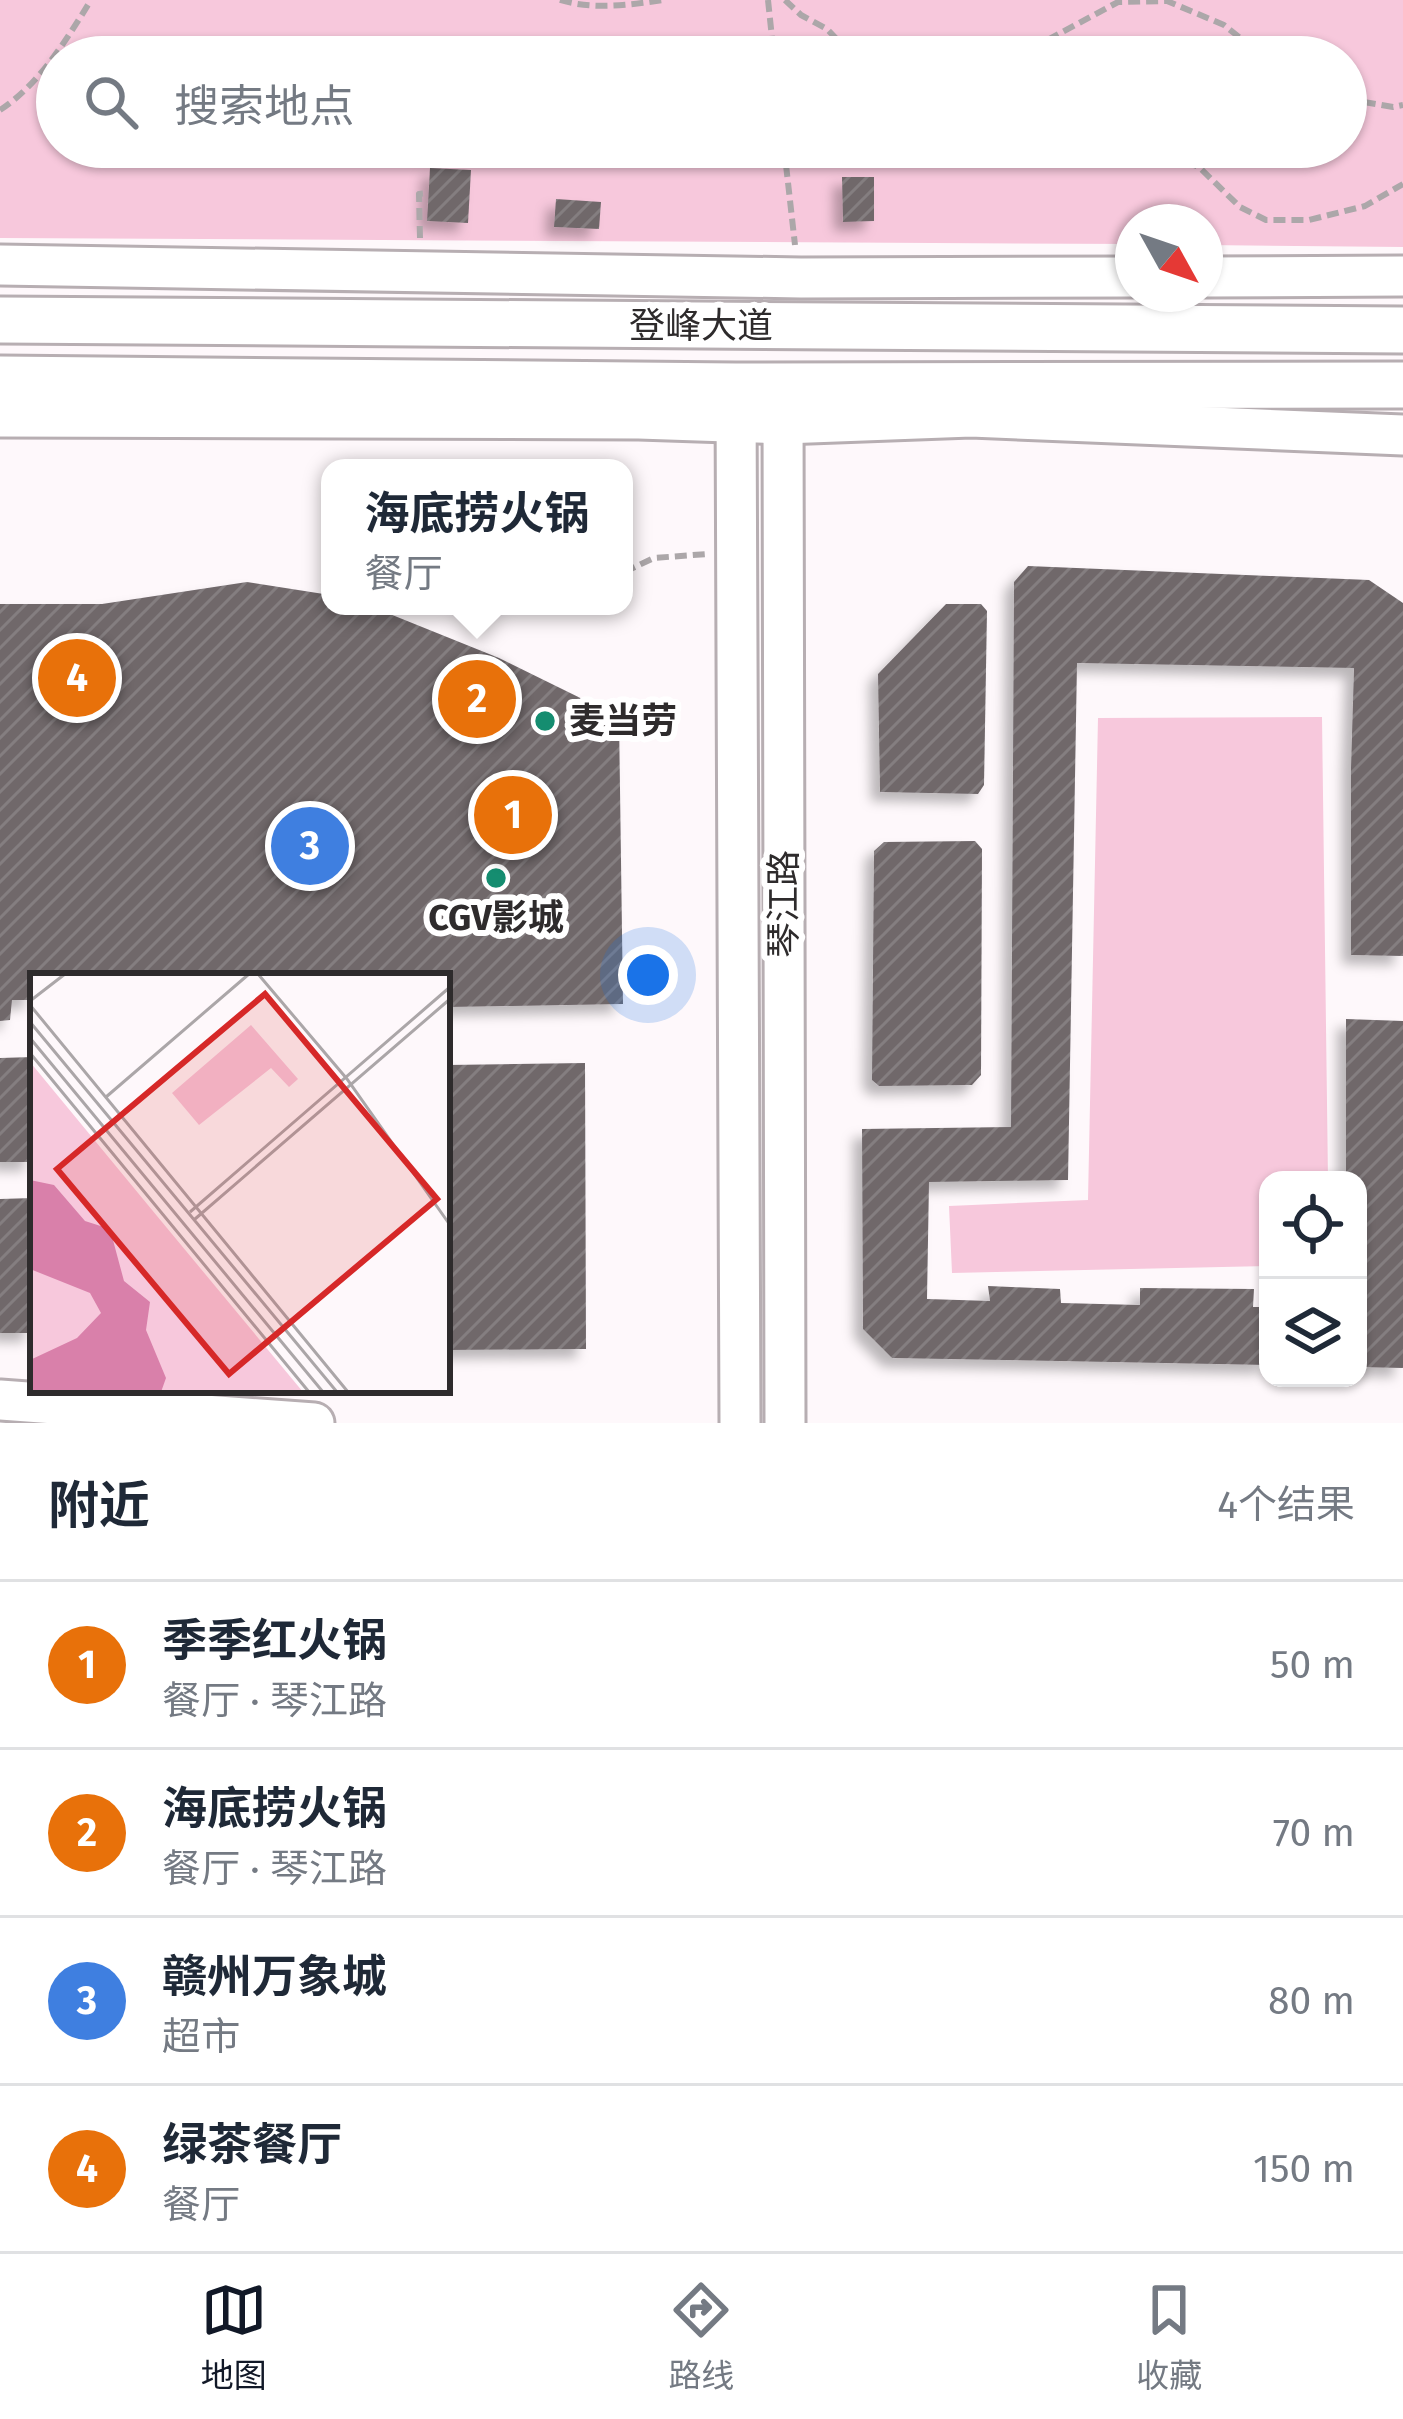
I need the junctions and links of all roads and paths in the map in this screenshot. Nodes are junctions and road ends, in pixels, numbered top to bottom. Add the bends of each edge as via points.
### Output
1 (91, 0) edge
2 (560, 0) edge
3 (663, 0) edge
4 (768, 0) edge
5 (785, 0) edge
6 (68, 36) edge
7 (772, 36) edge
8 (834, 36) edge
9 (1055, 36) edge
10 (1238, 36) edge
11 (36, 75) edge
12 (1367, 103) edge
13 (1403, 105) edge
14 (0, 110) edge
15 (787, 168) edge
16 (1201, 168) edge
17 (1403, 184) edge
18 (429, 193) dead end
19 (421, 254) dead end
20 (0, 265) edge
21 (1403, 276) edge
22 (1115, 277) edge
23 (1223, 277) edge
24 (801, 278) junction
25 (0, 320) edge
26 (1403, 329) edge
27 (0, 380) edge
28 (1403, 385) edge
29 (736, 405) junction
30 (783, 405) junction
31 (0, 417) edge
32 (1403, 435) edge
33 (713, 554) dead end
34 (633, 568) edge
35 (0, 1400) edge
36 (314, 1423) edge
37 (740, 1423) edge
38 (785, 1423) edge

1 - 6 path
2 - 3 path
4 - 7 path
5 - 8 path
9 - 10 path via 1118,2 1167,1
11 - 14 path
12 - 13 path
15 - 24 path
16 - 17 path via 1240,207 1266,220 1309,220 1365,206
18 - 19 path via 419,194
20 - 24 street
21 - 23 street
22 - 24 street
25 - 26 main road, 登峰大道
27 - 29 main road, 登峰大道
28 - 30 main road, 登峰大道
29 - 30 main road, 登峰大道
29 - 31 street via 616,418
29 - 37 street, 琴江路
30 - 32 street
30 - 38 street, 琴江路
33 - 34 path via 654,558
35 - 36 street

